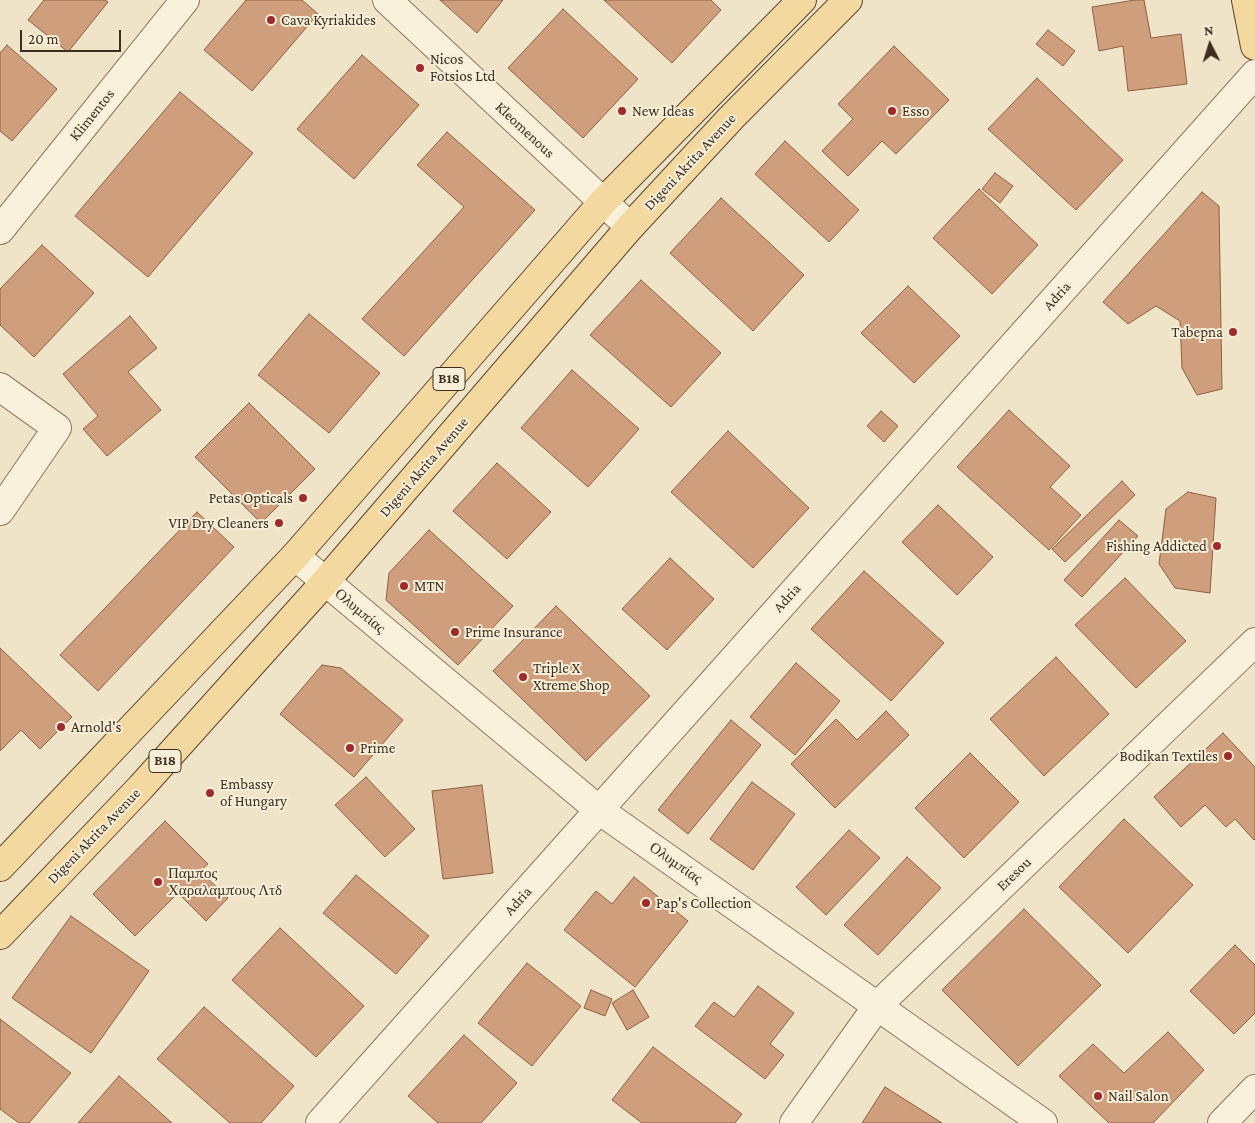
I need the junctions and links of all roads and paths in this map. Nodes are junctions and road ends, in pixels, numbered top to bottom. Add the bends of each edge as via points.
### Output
1 (185, 0) edge
2 (387, 0) edge
3 (802, 0) edge
4 (848, 0) edge
5 (1246, 0) edge
6 (1254, 34) edge
7 (1255, 74) edge
8 (576, 178) junction
9 (627, 178) junction
10 (603, 202) junction
11 (630, 227) junction
12 (0, 230) edge
13 (0, 387) edge
14 (0, 511) edge
15 (294, 556) junction
16 (325, 582) junction
17 (1255, 642) edge
18 (599, 810) junction
19 (0, 867) edge
20 (0, 935) edge
21 (878, 1005) junction
22 (1255, 1089) edge
23 (320, 1123) edge
24 (794, 1123) edge
25 (1043, 1123) edge
26 (1222, 1123) edge

1 - 12 street, Klimentos
2 - 8 street, Kleomenous
3 - 9 main road, B18
4 - 11 main road, Digeni Akrita Avenue / B18 via 731,118
5 - 6 main road
7 - 18 street, Adria
8 - 9 street via 605,181
8 - 10 street, Kleomenous
9 - 10 main road, B18
10 - 11 street, Kleomenous
10 - 15 main road, B18
11 - 16 main road, Digeni Akrita Avenue / B18
13 - 14 street via 58,428
15 - 16 street, Ολυμπίας
15 - 19 main road, B18
16 - 18 street, Ολυμπίας
16 - 20 main road, Digeni Akrita Avenue / B18 via 141,787
17 - 21 street, Eresou
18 - 21 street, Ολυμπίας
18 - 23 street, Adria
21 - 24 street, Eresou
21 - 25 street, Ολυμπίας
22 - 26 street

